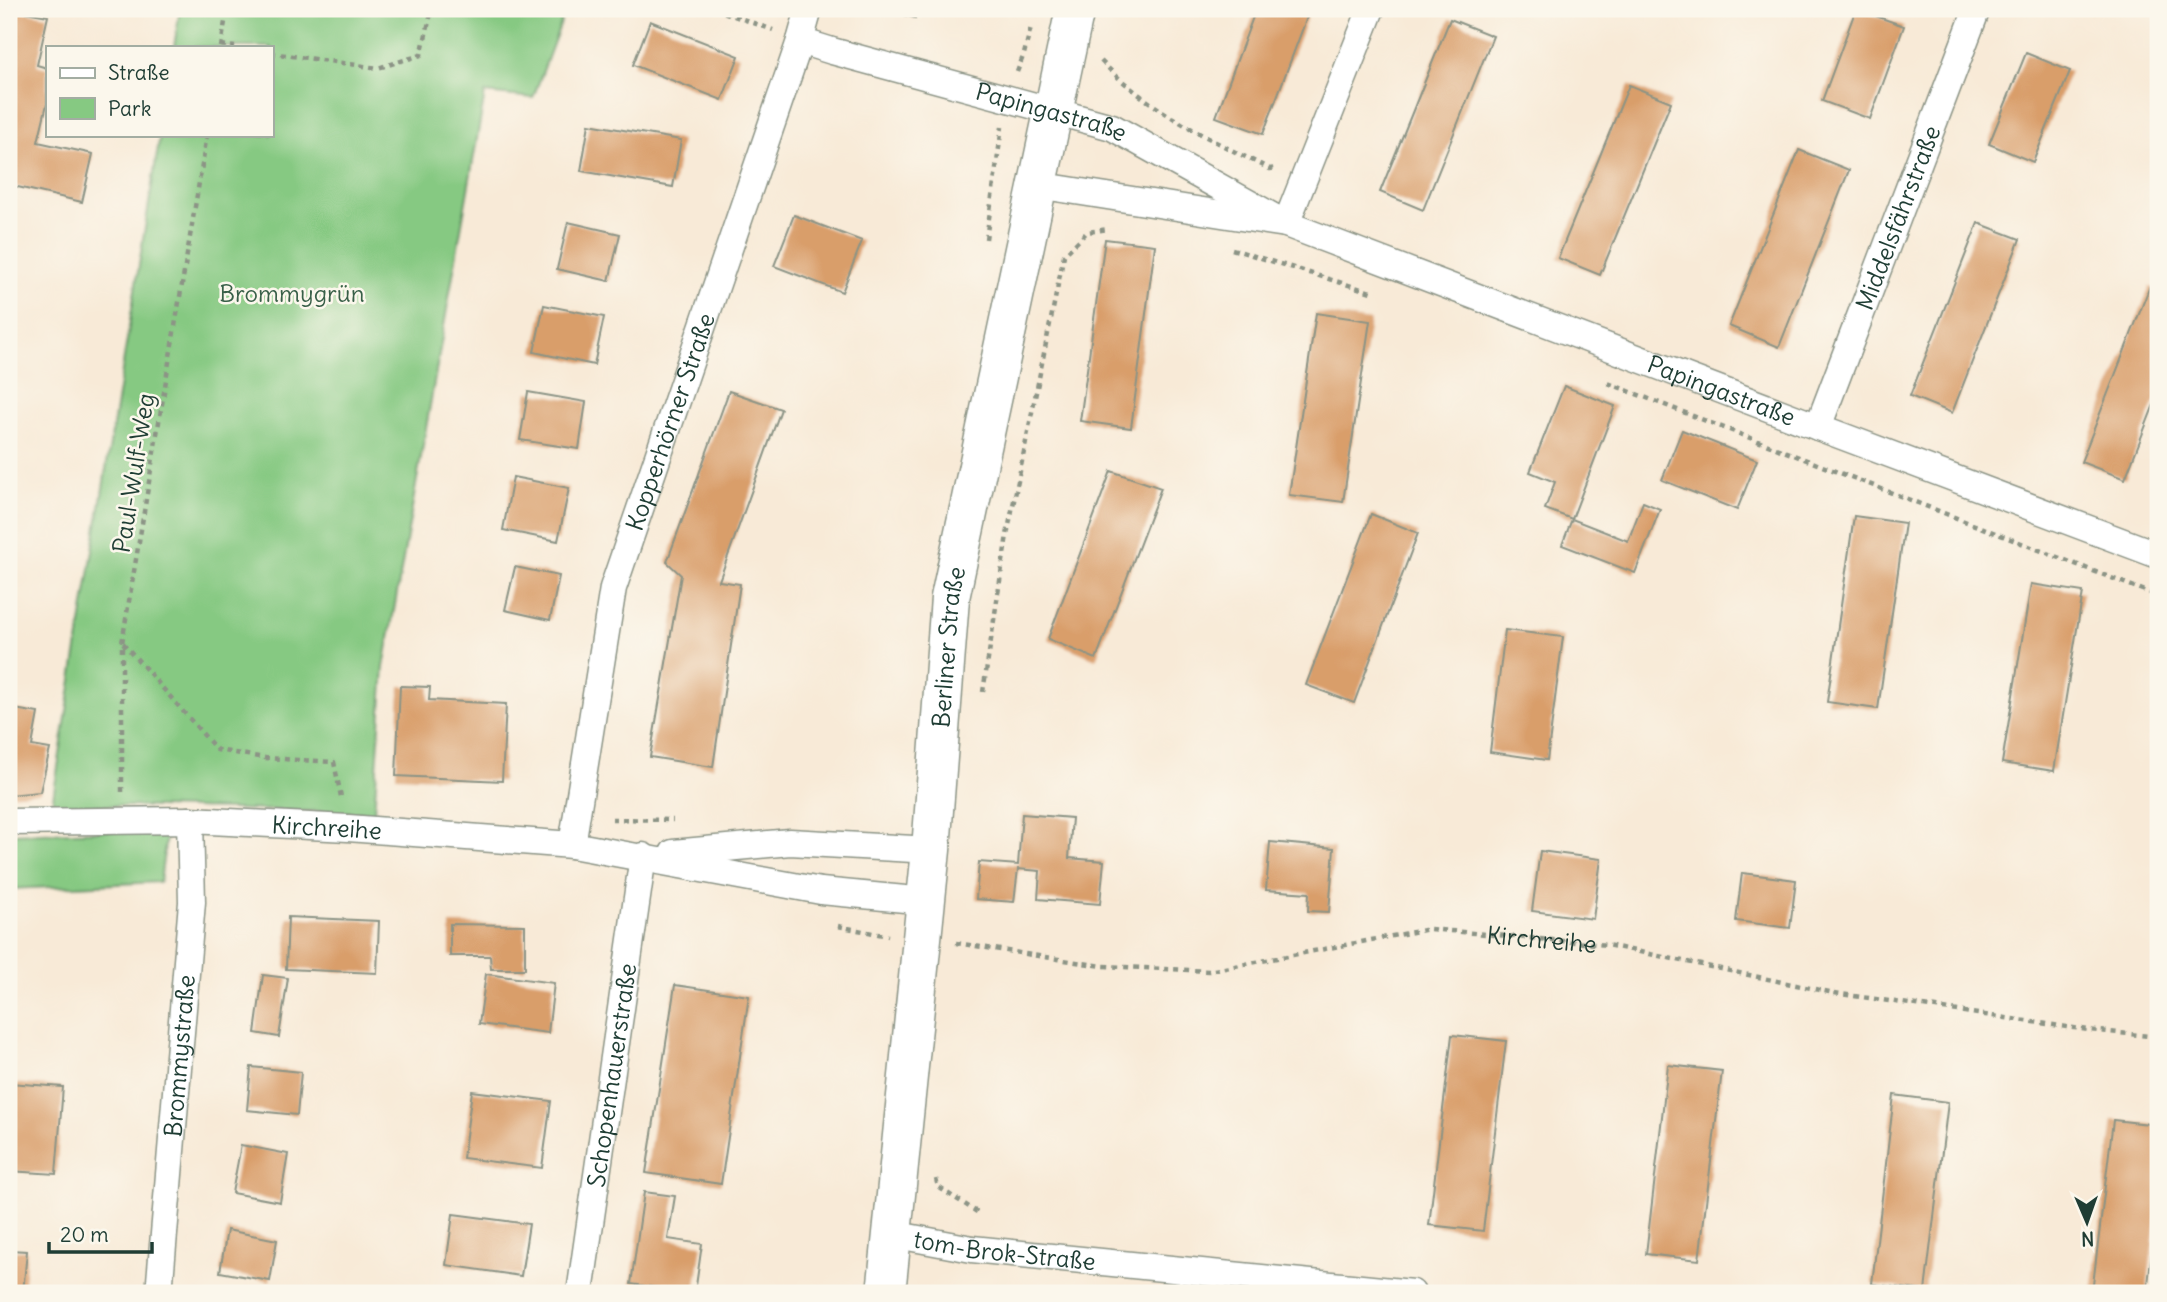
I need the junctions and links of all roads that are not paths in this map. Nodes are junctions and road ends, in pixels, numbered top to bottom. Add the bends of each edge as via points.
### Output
1 (808, 9) edge
2 (1075, 9) edge
3 (1371, 9) edge
4 (1978, 9) edge
5 (800, 41) junction
6 (1052, 109) junction
7 (1037, 185) junction
8 (1286, 223) junction
9 (1818, 427) junction
10 (2158, 555) edge
11 (190, 820) junction
12 (9, 822) edge
13 (572, 845) junction
14 (931, 850) junction
15 (643, 856) junction
16 (924, 920) junction
17 (892, 1234) junction
18 (159, 1293) edge
19 (580, 1293) edge
20 (886, 1293) edge
21 (1412, 1293) edge

1 - 5 street, Kopperhörner Straße
2 - 6 main road, Berliner Straße
3 - 8 street
4 - 9 street, Middelsfährstraße
5 - 6 street, Papingastraße
5 - 13 street, Kopperhörner Straße via 614,588
6 - 7 main road, Berliner Straße
6 - 8 street, Papingastraße via 1112,127
7 - 8 street, Papingastraße
7 - 14 main road, Berliner Straße via 950,598
8 - 9 street, Papingastraße
9 - 10 street, Papingastraße
11 - 12 street, Kirchreihe
11 - 13 street, Kirchreihe
11 - 18 street, Brommystraße via 192,902
13 - 15 street, Kirchreihe
14 - 15 street, Kirchreihe via 790,842
14 - 16 main road, Berliner Straße
15 - 16 street, Kirchreihe via 821,891
15 - 19 street, Schopenhauerstraße
16 - 17 main road, Berliner Straße
17 - 20 main road, Berliner Straße
17 - 21 street, tom-Brok-Straße via 972,1249

